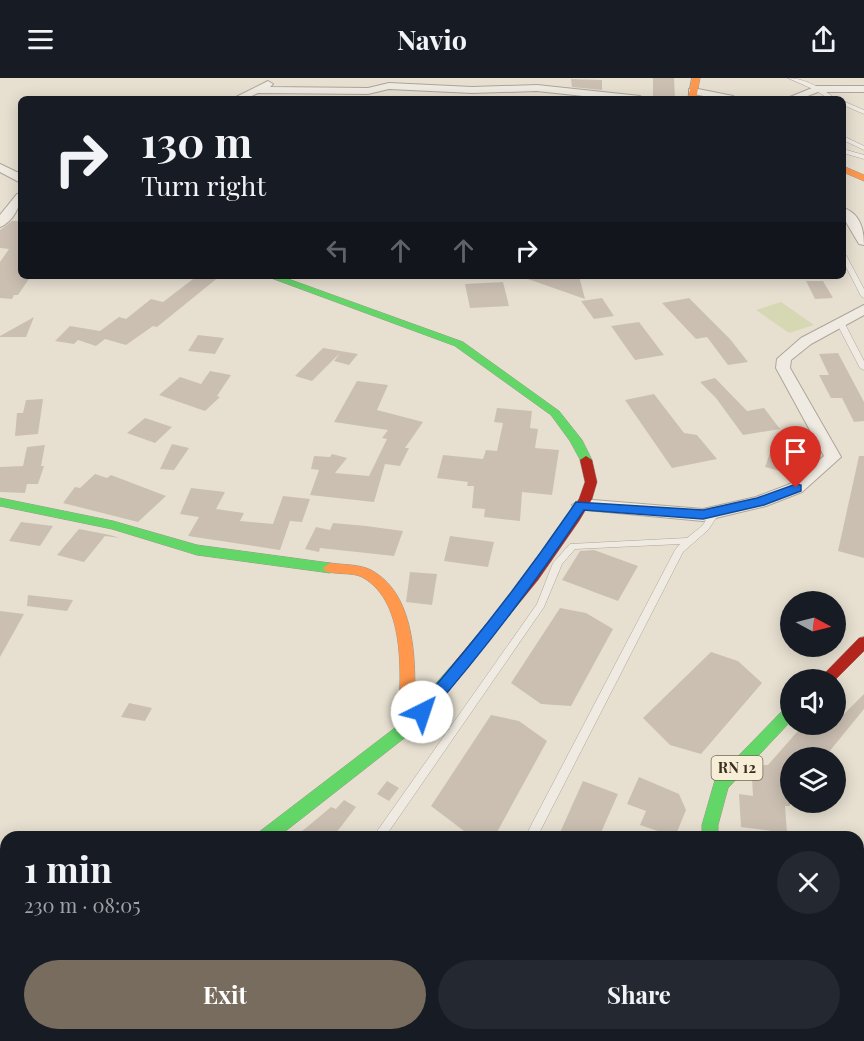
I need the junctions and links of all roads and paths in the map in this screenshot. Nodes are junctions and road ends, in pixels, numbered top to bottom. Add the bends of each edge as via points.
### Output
1 (273, 78) edge
2 (791, 78) edge
3 (817, 88) junction
4 (694, 89) edge
5 (864, 89) edge
6 (260, 90) junction
7 (245, 96) edge
8 (612, 96) edge
9 (721, 96) edge
10 (797, 96) edge
11 (829, 96) edge
12 (846, 104) edge
13 (864, 112) edge
14 (846, 140) edge
15 (863, 148) edge
16 (846, 152) edge
17 (853, 154) junction
18 (864, 157) edge
19 (0, 167) edge
20 (846, 170) edge
21 (18, 177) edge
22 (864, 178) edge
23 (16, 208) edge
24 (846, 217) edge
25 (0, 224) edge
26 (864, 241) edge
27 (846, 261) edge
28 (280, 279) edge
29 (864, 296) edge
30 (864, 310) edge
31 (840, 322) junction
32 (864, 368) edge
33 (0, 502) edge
34 (581, 505) junction
35 (716, 512) junction
36 (689, 541) junction
37 (864, 642) edge
38 (836, 669) edge
39 (780, 723) edge
40 (406, 728) junction
41 (273, 831) edge
42 (383, 831) edge
43 (534, 831) edge
44 (710, 831) edge

1 - 6 street
2 - 3 lane
3 - 5 street
3 - 10 street
3 - 11 lane
4 - 9 street
6 - 7 street
6 - 8 street via 368,91 388,86 537,88
12 - 13 lane
14 - 15 lane
15 - 17 lane
16 - 17 lane
17 - 18 lane
19 - 21 street
20 - 22 street
23 - 25 street
24 - 26 street
27 - 29 lane
28 - 34 street via 450,339 545,405 560,418 589,469 591,485
30 - 31 street
31 - 32 lane
31 - 35 street via 798,347 784,359 783,368 833,457 796,488 760,502
33 - 40 street via 113,525 197,550 365,573 381,583 407,641
34 - 35 street via 703,515
34 - 40 street via 457,672
35 - 36 lane
36 - 42 lane via 573,546 558,563 541,605
36 - 43 lane via 679,550
37 - 38 street
39 - 44 street, RN 12 via 721,785
40 - 41 street

